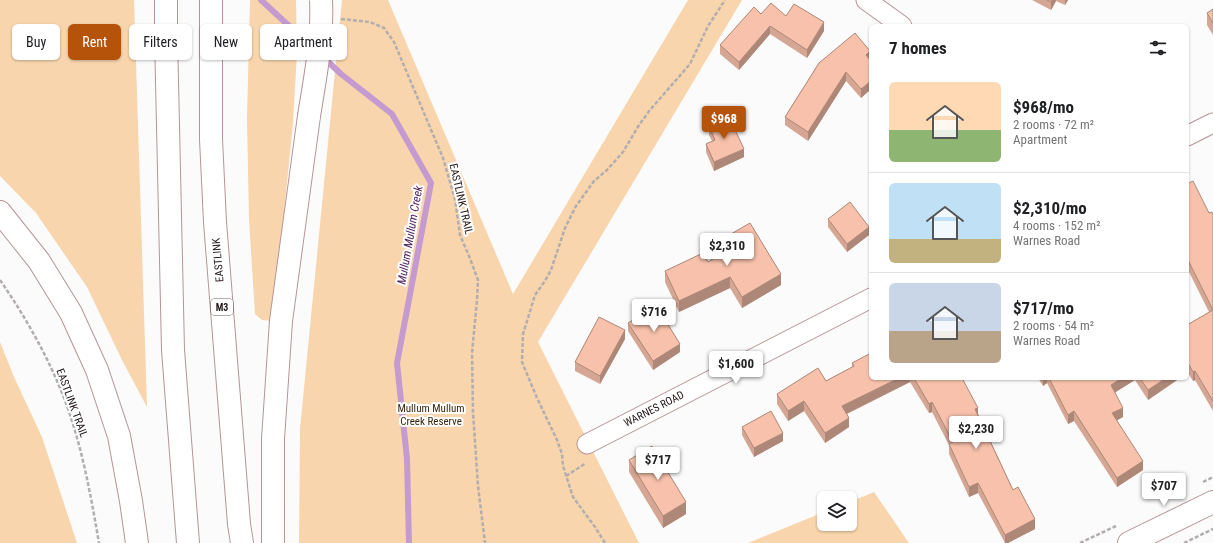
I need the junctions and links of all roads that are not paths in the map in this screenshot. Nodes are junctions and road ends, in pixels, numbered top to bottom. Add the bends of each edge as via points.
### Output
1 (156, 0) edge
2 (166, 0) edge
3 (211, 0) edge
4 (321, 0) edge
5 (866, 0) edge
6 (160, 24) edge
7 (163, 24) edge
8 (899, 24) edge
9 (164, 60) edge
10 (1213, 122) edge
11 (1189, 135) edge
12 (0, 212) edge
13 (869, 299) edge
14 (587, 444) dead end
15 (1213, 502) edge
16 (136, 543) edge
17 (188, 543) edge
18 (242, 543) edge
19 (273, 543) edge
20 (1130, 543) edge

1 - 6 main road
2 - 7 main road
3 - 18 main road, EASTLINK / M3 via 211,139 215,222
4 - 19 main road, bridge via 322,18 317,68 281,321 273,439
5 - 8 street
9 - 17 main road via 173,350
10 - 11 street
12 - 16 main road via 39,261 71,313 97,370 119,436
13 - 14 street, WARNES ROAD
15 - 20 main road

